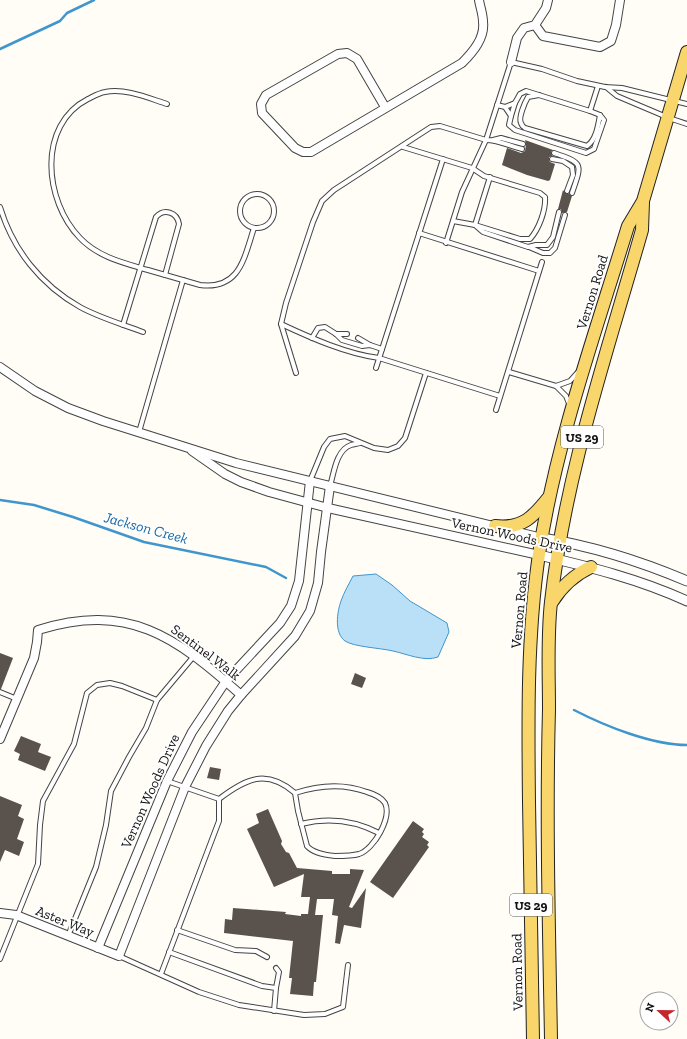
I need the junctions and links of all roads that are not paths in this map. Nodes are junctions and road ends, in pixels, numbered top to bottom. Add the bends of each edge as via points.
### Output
1 (479, 0) edge
2 (548, 0) edge
3 (620, 0) edge
4 (535, 25) junction
5 (687, 52) edge
6 (511, 62) junction
7 (685, 70) edge
8 (598, 86) junction
9 (605, 87) junction
10 (540, 95) junction
11 (674, 100) junction
12 (515, 103) junction
13 (167, 104) dead end
14 (687, 104) edge
15 (497, 106) junction
16 (385, 107) junction
17 (505, 107) junction
18 (590, 111) junction
19 (600, 115) junction
20 (511, 116) junction
21 (669, 118) junction
22 (687, 124) edge
23 (486, 140) junction
24 (493, 140) junction
25 (524, 144) dead end
26 (403, 147) junction
27 (522, 149) dead end
28 (554, 153) dead end
29 (443, 159) junction
30 (552, 159) dead end
31 (472, 168) junction
32 (490, 177) junction
33 (567, 191) dead end
34 (572, 193) dead end
35 (643, 200) junction
36 (0, 207) edge
37 (560, 212) dead end
38 (565, 214) dead end
39 (454, 221) junction
40 (475, 225) junction
41 (254, 228) junction
42 (419, 233) junction
43 (446, 243) junction
44 (528, 247) junction
45 (542, 262) dead end
46 (141, 268) junction
47 (539, 271) junction
48 (165, 275) junction
49 (183, 280) junction
50 (281, 324) junction
51 (124, 325) junction
52 (143, 332) dead end
53 (336, 334) junction
54 (347, 334) dead end
55 (312, 338) junction
56 (358, 338) dead end
57 (370, 345) junction
58 (382, 349) junction
59 (379, 358) junction
60 (585, 365) junction
61 (0, 367) edge
62 (376, 368) dead end
63 (509, 372) junction
64 (296, 373) dead end
65 (426, 373) junction
66 (556, 386) junction
67 (500, 396) junction
68 (496, 410) dead end
69 (571, 410) junction
70 (139, 432) junction
71 (360, 443) junction
72 (183, 446) junction
73 (310, 481) junction
74 (330, 486) junction
75 (551, 494) junction
76 (308, 502) junction
77 (328, 508) junction
78 (495, 526) junction
79 (542, 538) junction
80 (561, 541) junction
81 (539, 555) junction
82 (557, 560) junction
83 (591, 567) junction
84 (687, 581) edge
85 (687, 601) edge
86 (551, 603) junction
87 (194, 656) junction
88 (226, 681) junction
89 (0, 692) edge
90 (241, 695) junction
91 (17, 698) junction
92 (157, 700) junction
93 (0, 739) edge
94 (167, 781) junction
95 (185, 787) junction
96 (295, 793) junction
97 (219, 799) junction
98 (301, 824) junction
99 (379, 833) junction
100 (0, 913) edge
101 (16, 915) junction
102 (177, 930) junction
103 (67, 936) junction
104 (98, 948) junction
105 (169, 952) junction
106 (119, 956) junction
107 (267, 957) dead end
108 (0, 959) edge
109 (348, 965) dead end
110 (276, 968) dead end
111 (160, 974) junction
112 (276, 988) junction
113 (274, 1011) junction
114 (533, 1039) edge
115 (551, 1039) edge

1 - 16 street via 484,23 480,40 473,52 462,63
2 - 4 street
3 - 4 street via 611,41 600,47 543,36
4 - 6 street via 524,28 518,38
5 - 7 main road, Vernon Road / US 29
6 - 8 lane
6 - 15 lane
7 - 11 main road, Vernon Road / US 29
8 - 9 lane
8 - 18 lane
9 - 11 lane via 622,88
9 - 21 lane via 617,96
10 - 12 lane via 526,91 520,94
10 - 18 lane
10 - 19 lane via 525,101 520,120 525,128 587,146 592,143
11 - 14 lane
11 - 21 main road, Vernon Road / US 29
12 - 17 lane
12 - 20 lane
13 - 46 lane via 134,93 106,92 95,95 72,109 56,135 52,152 52,179 59,206 80,238 103,255
15 - 17 lane
15 - 23 lane
16 - 16 street via 311,152 303,152 295,148 262,113 261,104 266,96 338,54 347,53 357,59
17 - 20 lane
18 - 19 lane
19 - 20 lane via 604,120 594,149 586,152 515,130 509,125
21 - 22 lane
21 - 35 main road, Vernon Road / US 29
23 - 24 lane
23 - 26 lane via 440,126 432,127
23 - 31 lane
24 - 25 lane via 501,138
24 - 27 lane
26 - 29 lane
26 - 50 lane via 334,190 322,201
28 - 34 lane via 574,160 578,165 579,173
29 - 31 lane
29 - 42 lane
30 - 33 lane via 563,161 572,167 573,175
31 - 32 lane
31 - 39 lane
32 - 40 lane
32 - 40 lane via 540,193 545,197 546,204 535,233 530,238 520,239
35 - 60 main road, Vernon Road / US 29 via 628,226
35 - 80 main road, Vernon Road / US 29 via 642,230 588,412
36 - 51 lane via 14,242 23,256 54,289 81,308
37 - 44 lane via 553,237 547,245
38 - 44 lane via 555,248 550,253
39 - 40 lane
39 - 43 lane
40 - 44 lane via 483,232
41 - 41 lane via 245,224 239,209 244,198 260,193 270,199 274,210 267,225
41 - 49 lane via 243,261 233,277 223,284 212,287
42 - 43 lane
42 - 58 lane
43 - 47 lane
45 - 47 lane
46 - 48 lane
46 - 48 lane via 156,217 164,211 170,212 178,219 179,224
46 - 51 lane
47 - 63 lane
48 - 49 lane
49 - 70 lane
50 - 55 lane
50 - 64 lane
51 - 52 lane
53 - 54 lane
53 - 55 lane via 325,327 318,328
53 - 57 lane via 342,340 362,346
55 - 59 lane
56 - 57 lane
57 - 58 lane
58 - 59 lane
59 - 62 lane
59 - 65 lane
60 - 66 lane via 570,381
60 - 69 main road, Vernon Road / US 29
61 - 70 street via 35,391 68,408
63 - 66 lane
63 - 67 lane
65 - 67 lane
65 - 71 lane via 405,438 398,446 388,450
66 - 69 lane via 566,396
67 - 68 lane
69 - 75 main road, Vernon Road / US 29
70 - 72 street
71 - 73 lane via 345,436 330,439
71 - 74 lane via 342,450
72 - 73 street via 236,463
72 - 76 street, Vernon Woods Drive via 241,482
73 - 74 street, Vernon Woods Drive
73 - 76 street, Vernon Woods Drive
74 - 77 street
74 - 78 street, Vernon Woods Drive
75 - 78 main road via 538,512 524,523 510,527
75 - 79 main road, Vernon Road / US 29
76 - 77 street, Vernon Woods Drive
76 - 88 street, Vernon Woods Drive via 299,581 291,606 280,623
77 - 81 street, Vernon Woods Drive
77 - 90 street via 318,583 310,612 295,636
78 - 79 street, Vernon Woods Drive
79 - 80 street, Vernon Woods Drive
79 - 81 main road, Vernon Road / US 29
80 - 82 main road, Vernon Road / US 29
80 - 84 street, Vernon Woods Drive via 636,561
81 - 82 street, Vernon Woods Drive
81 - 114 main road, Vernon Road / US 29 via 531,639 528,715
82 - 83 street, Vernon Woods Drive
82 - 86 main road, Vernon Road / US 29
83 - 85 street, Vernon Woods Drive via 636,580
83 - 86 main road via 570,580
86 - 115 main road, Vernon Road / US 29 via 547,772
87 - 88 street, Sentinel Walk
87 - 91 street, Sentinel Walk via 164,636 129,623 77,621 38,630 34,658
87 - 92 lane
88 - 90 street, Sentinel Walk
88 - 94 street, Vernon Woods Drive via 192,732
89 - 91 lane
90 - 95 street via 217,728
91 - 93 street
92 - 101 lane via 110,683 97,685 88,693 74,744 43,801 38,864
92 - 103 lane via 146,728 111,791 96,867
94 - 95 lane
94 - 104 street, Vernon Woods Drive
95 - 97 lane
95 - 106 street
96 - 97 lane via 280,783 259,779 244,782
96 - 98 lane
96 - 99 lane via 314,787 334,786 354,788 380,797 386,806 385,820
97 - 102 lane via 219,821
98 - 99 lane via 341,820 361,824
98 - 99 lane via 310,850 333,856 360,854 367,850
100 - 101 street, Aster Way
101 - 103 street, Aster Way
101 - 108 lane
102 - 105 lane
102 - 107 lane via 235,950 256,951
103 - 104 street, Aster Way
104 - 106 street, Aster Way
105 - 111 lane
105 - 112 lane via 262,986
106 - 111 lane
109 - 113 lane via 343,1006 325,1014 304,1015
110 - 112 lane via 279,972
111 - 113 lane via 199,992 239,1006
112 - 113 lane

